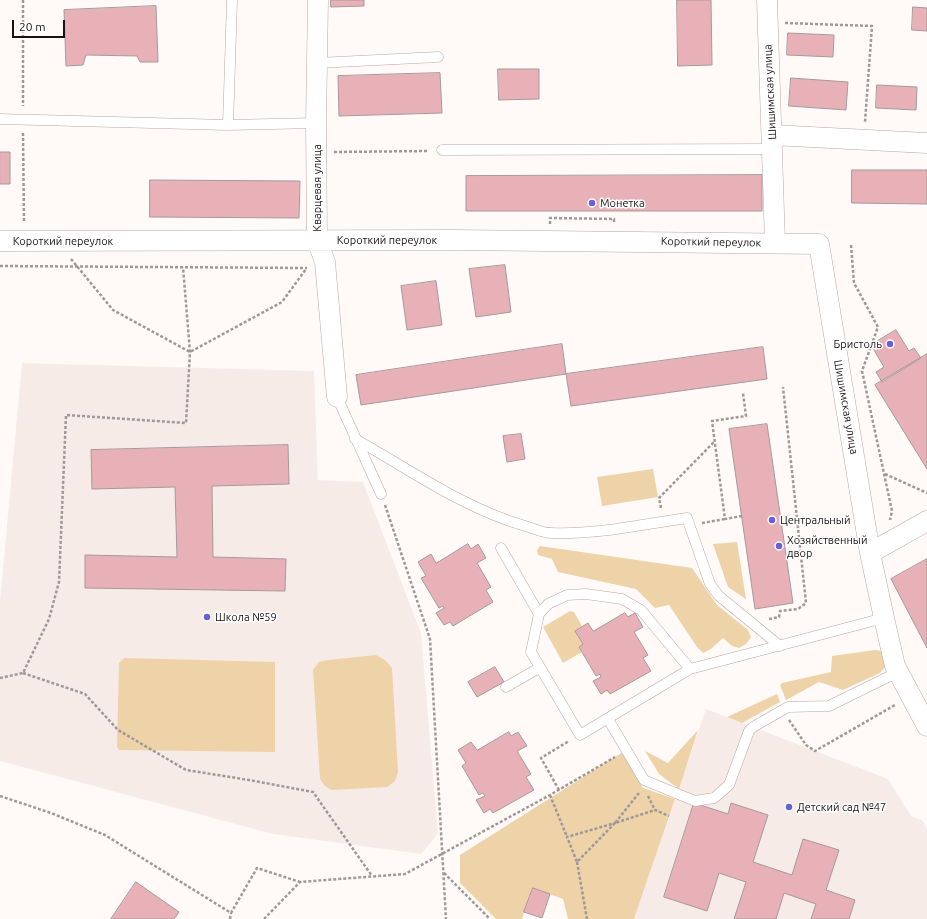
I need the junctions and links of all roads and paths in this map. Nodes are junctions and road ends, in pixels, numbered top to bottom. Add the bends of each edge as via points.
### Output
1 (232, 0) edge
2 (318, 0) edge
3 (767, 0) edge
4 (767, 22) junction
5 (438, 57) dead end
6 (317, 63) junction
7 (0, 119) edge
8 (316, 122) junction
9 (228, 125) junction
10 (864, 140) junction
11 (773, 142) junction
12 (927, 143) edge
13 (442, 150) joint
14 (317, 152) junction
15 (56, 240) junction
16 (317, 240) junction
17 (0, 241) edge
18 (775, 243) junction
19 (851, 244) dead end
20 (300, 261) dead end
21 (0, 266) edge
22 (77, 266) junction
23 (183, 267) junction
24 (300, 267) junction
25 (307, 268) junction
26 (190, 352) junction
27 (783, 387) dead end
28 (743, 393) dead end
29 (337, 397) joint
30 (355, 438) junction
31 (714, 442) junction
32 (884, 474) junction
33 (927, 493) edge
34 (381, 494) joint
35 (659, 498) dead end
36 (742, 516) dead end
37 (725, 519) junction
38 (927, 521) edge
39 (703, 523) junction
40 (690, 525) junction
41 (705, 530) dead end
42 (500, 548) dead end
43 (878, 549) junction
44 (539, 614) junction
45 (884, 618) junction
46 (764, 619) dead end
47 (780, 646) junction
48 (539, 668) junction
49 (690, 669) junction
50 (898, 672) junction
51 (23, 673) junction
52 (0, 678) edge
53 (506, 687) dead end
54 (911, 696) junction
55 (783, 710) junction
56 (608, 719) junction
57 (927, 726) edge
58 (580, 735) junction
59 (626, 750) junction
60 (643, 788) dead end
61 (559, 790) junction
62 (646, 793) dead end
63 (550, 795) junction
64 (0, 796) edge
65 (655, 810) junction
66 (669, 816) dead end
67 (615, 823) junction
68 (567, 837) junction
69 (442, 853) junction
70 (577, 862) junction
71 (444, 873) junction
72 (372, 876) junction
73 (300, 882) junction
74 (231, 913) junction
75 (447, 918) edge
76 (230, 919) edge
77 (264, 919) edge
78 (490, 919) edge
79 (587, 919) edge

1 - 9 lane
2 - 6 street, Кварцевая улица
3 - 4 street, Шишимская улица
4 - 10 path via 872,26
4 - 11 street, Шишимская улица
5 - 6 lane
6 - 8 street, Кварцевая улица
7 - 9 lane
8 - 9 lane
8 - 14 street, Кварцевая улица
10 - 11 street
10 - 12 street
11 - 13 lane
11 - 18 street, Шишимская улица
13 - 14 path
14 - 16 street, Кварцевая улица
15 - 16 street, Короткий переулок
15 - 17 street, Короткий переулок
15 - 22 path
16 - 18 street, Короткий переулок
16 - 25 path
16 - 29 street, Кварцевая улица via 325,262
18 - 43 street, Шишимская улица via 820,244
19 - 32 path via 854,283 878,327 862,371
20 - 24 path
21 - 22 path
22 - 23 path
22 - 26 path via 113,310
23 - 24 path
23 - 26 path
24 - 25 path
25 - 26 path via 282,302
26 - 51 path via 186,423 66,415 59,582 49,619
27 - 46 path via 806,603 798,609 780,611 778,617
28 - 31 path via 746,416 712,421
29 - 30 lane
30 - 34 lane
30 - 40 lane via 471,505 510,522 550,533 586,532 687,518
31 - 35 path
31 - 37 path
32 - 33 path
32 - 43 path via 892,512
34 - 69 path via 430,639
36 - 37 path
37 - 39 path
38 - 43 street
39 - 40 path
39 - 41 path
40 - 47 lane via 710,584 719,596
42 - 44 lane
43 - 45 street, Шишимская улица
44 - 48 lane via 531,652
44 - 49 lane via 548,604 567,596 586,594 622,599 641,610
45 - 47 lane
45 - 50 street, Шишимская улица
47 - 49 lane
48 - 53 lane
48 - 58 lane
49 - 56 lane
50 - 54 street, Шишимская улица
50 - 55 lane via 829,706 788,707
51 - 52 path
51 - 72 path via 85,694 118,730 186,770 313,792
54 - 55 path via 816,752 806,744
54 - 57 street, Шишимская улица
55 - 59 lane via 751,729 729,785 714,798 695,801 644,780
56 - 58 lane
56 - 59 lane
58 - 61 path via 541,758
59 - 61 path
60 - 67 path
61 - 63 path
62 - 65 path
63 - 68 path
63 - 69 path
64 - 74 path via 105,835
65 - 66 path
65 - 67 path
67 - 68 path
67 - 70 path
68 - 70 path
69 - 71 path
69 - 72 path via 405,874
70 - 79 path
71 - 75 path
71 - 78 path
72 - 73 path
73 - 74 path via 257,868
73 - 77 path
74 - 76 path

